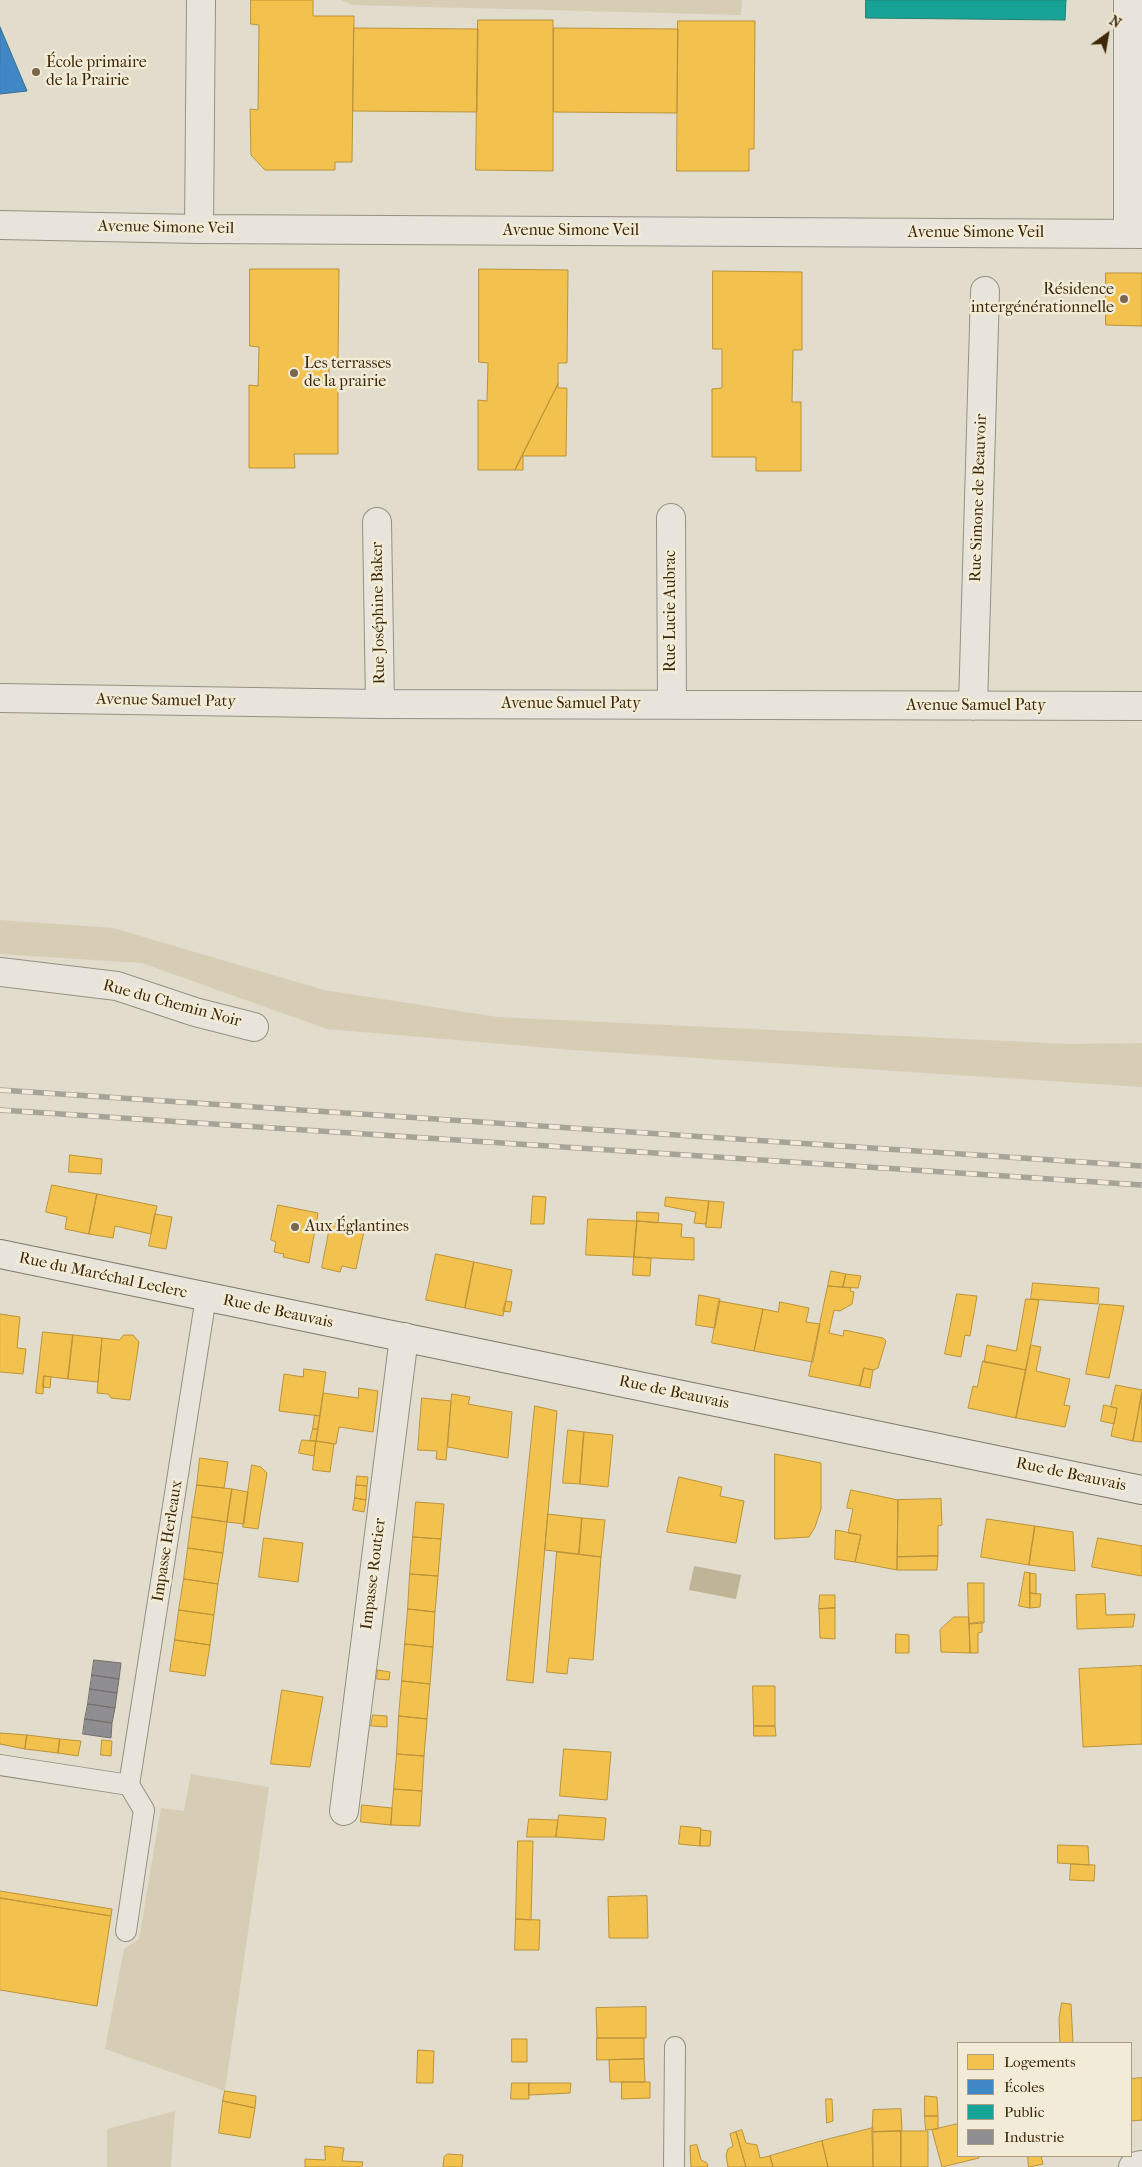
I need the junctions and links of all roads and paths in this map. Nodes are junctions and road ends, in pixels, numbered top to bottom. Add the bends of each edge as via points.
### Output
1 (200, 0) edge
2 (1128, 0) edge
3 (0, 225) edge
4 (199, 229) junction
5 (1135, 234) edge
6 (985, 291) dead end
7 (671, 518) dead end
8 (377, 522) dead end
9 (0, 698) edge
10 (380, 704) junction
11 (672, 705) junction
12 (973, 706) junction
13 (1142, 706) edge
14 (0, 972) edge
15 (254, 1026) dead end
16 (0, 1254) edge
17 (206, 1297) junction
18 (404, 1338) junction
19 (1142, 1490) edge
20 (0, 1765) edge
21 (129, 1785) junction
22 (344, 1811) dead end
23 (126, 1931) dead end
24 (675, 2047) dead end
25 (1142, 2165) edge
26 (674, 2167) edge
27 (1133, 2167) edge

1 - 4 street
2 - 5 street
3 - 4 street, Avenue Simone Veil
4 - 5 street, Avenue Simone Veil
6 - 12 street, Rue Simone de Beauvoir
7 - 11 street, Rue Lucie Aubrac
8 - 10 street, Rue Joséphine Baker
9 - 10 street, Avenue Samuel Paty
10 - 11 street, Avenue Samuel Paty
11 - 12 street, Avenue Samuel Paty
12 - 13 street, Avenue Samuel Paty
14 - 15 street, Rue du Chemin Noir via 117,986 195,1012
16 - 17 street, Rue du Maréchal Leclerc
17 - 18 street, Rue de Beauvais
17 - 21 lane, Impasse Herleaux
18 - 19 street, Rue de Beauvais
18 - 22 street, Impasse Routier
20 - 21 lane
21 - 23 lane via 144,1810
24 - 26 lane
25 - 27 street

